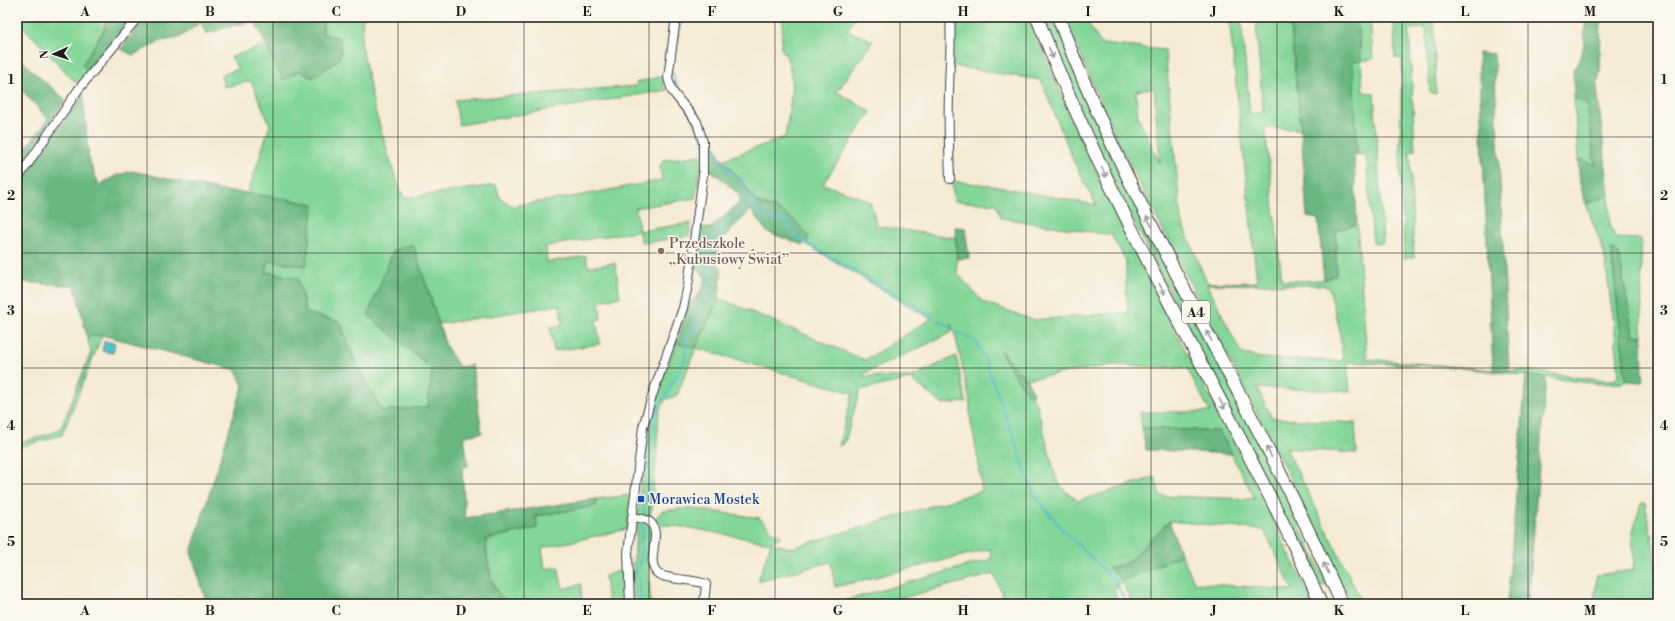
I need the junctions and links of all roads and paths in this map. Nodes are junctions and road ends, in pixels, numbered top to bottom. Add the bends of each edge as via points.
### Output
1 (138, 17) edge
2 (676, 17) edge
3 (950, 17) edge
4 (1037, 17) edge
5 (1058, 17) edge
6 (950, 179) dead end
7 (17, 180) edge
8 (640, 518) junction
9 (630, 604) edge
10 (704, 604) edge
11 (1321, 604) edge
12 (1342, 604) edge

1 - 7 street via 78,90
2 - 8 street via 668,78 672,91 697,122 703,142 703,175 683,308 643,427
3 - 6 street
4 -> 11 highway, A4 via 1096,156 1266,490
12 -> 5 highway, A4 via 1282,478 1135,194 1088,93
8 - 9 street via 628,553
8 - 10 street via 653,526 655,531 654,568 665,576 706,584

